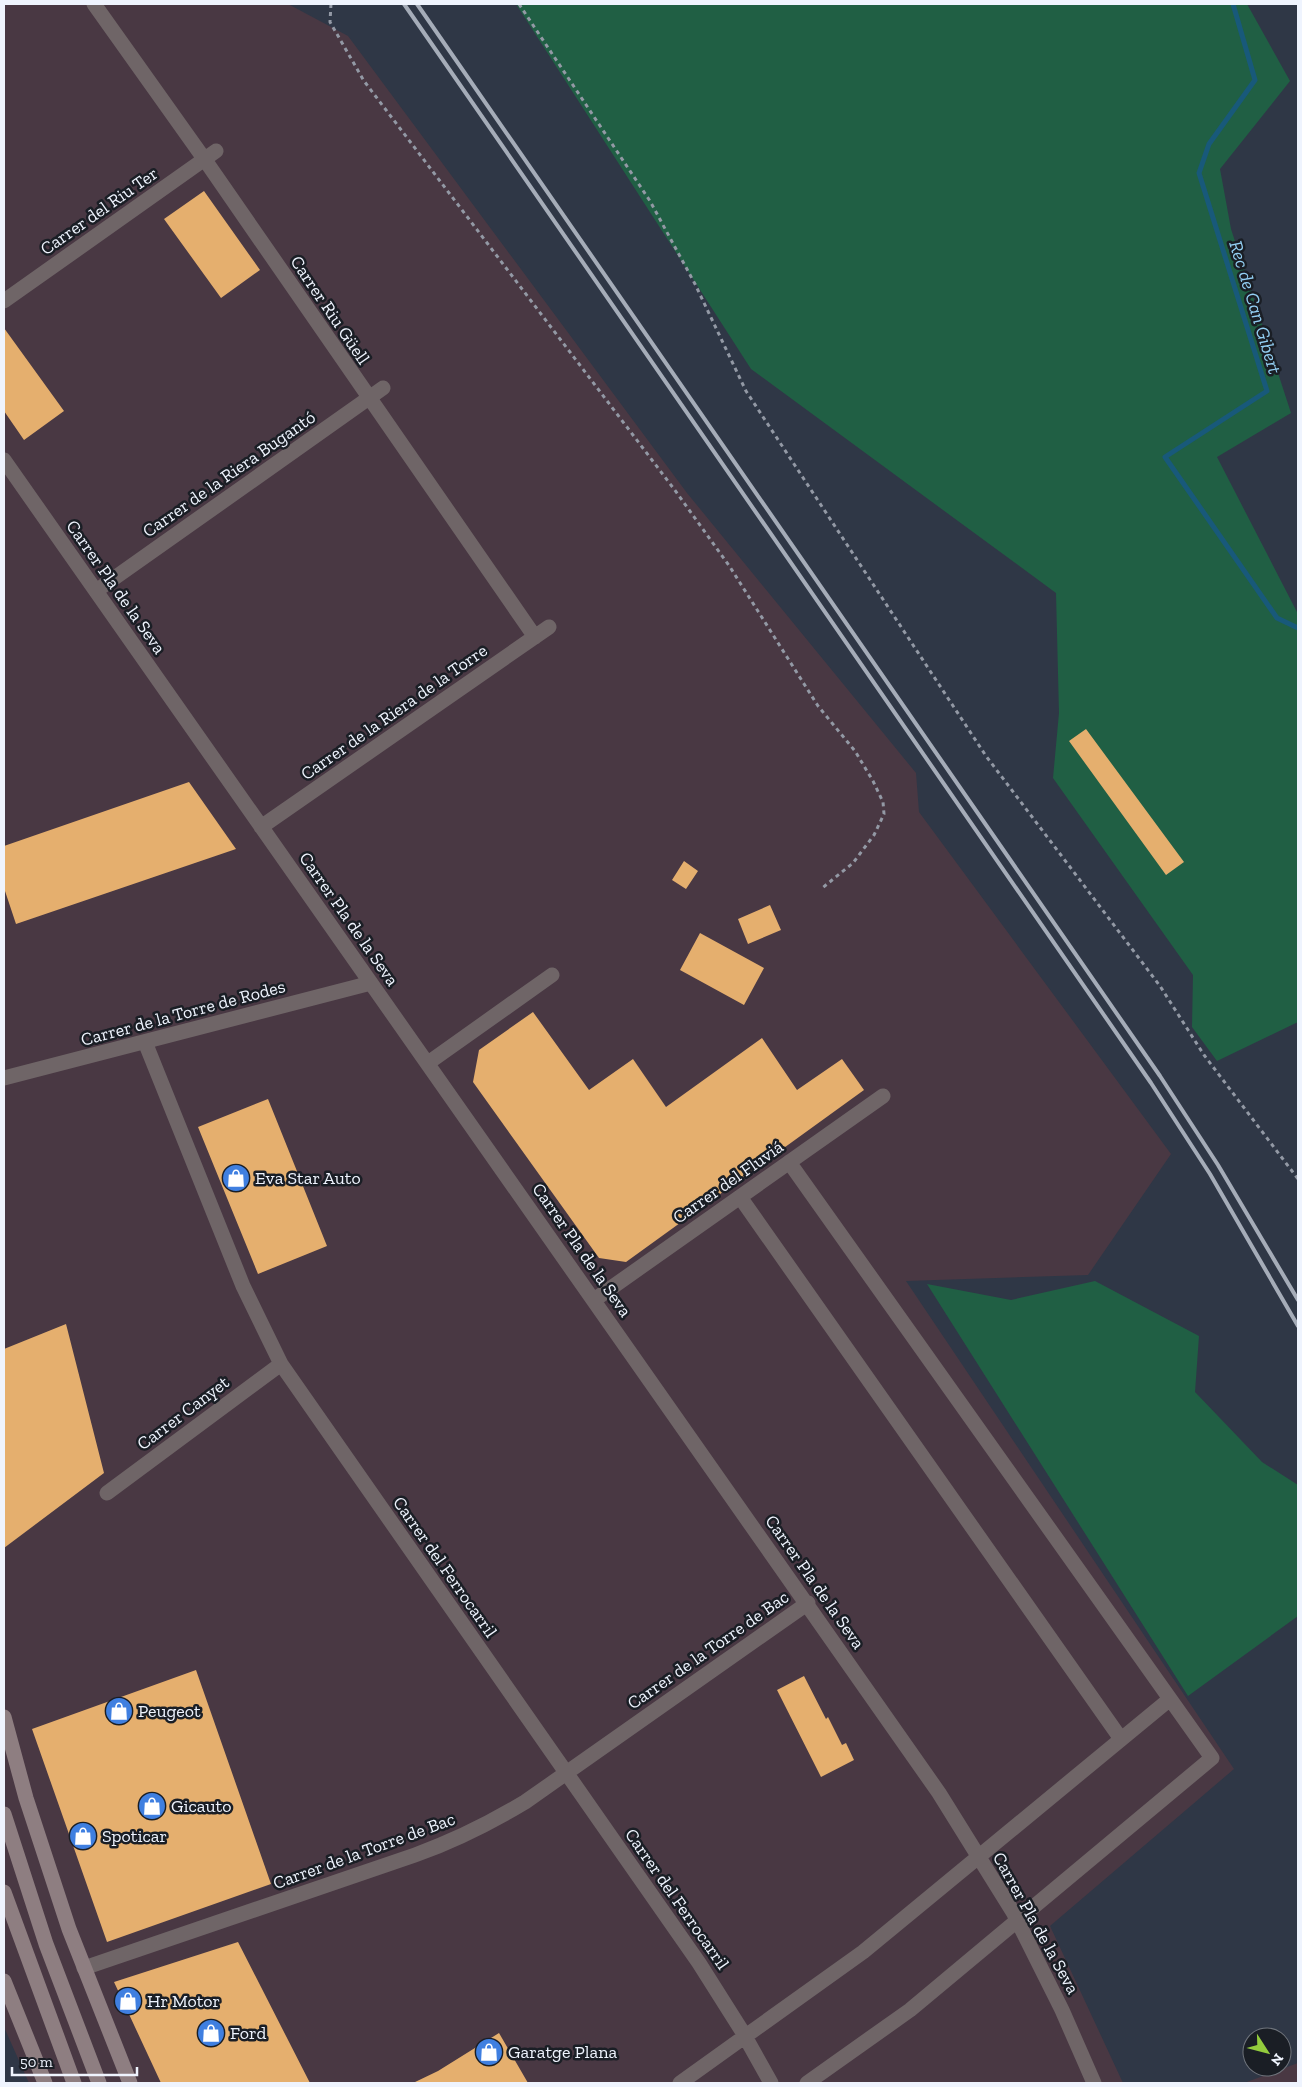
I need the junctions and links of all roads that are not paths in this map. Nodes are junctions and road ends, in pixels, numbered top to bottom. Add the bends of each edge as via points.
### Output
1 (94, 4) edge
2 (210, 156) junction
3 (4, 301) edge
4 (383, 388) dead end
5 (368, 399) junction
6 (4, 460) edge
7 (96, 591) junction
8 (549, 627) dead end
9 (534, 637) junction
10 (261, 827) junction
11 (552, 975) dead end
12 (371, 983) junction
13 (145, 1042) junction
14 (428, 1063) junction
15 (4, 1078) edge
16 (883, 1096) dead end
17 (789, 1162) junction
18 (740, 1197) junction
19 (594, 1300) junction
20 (280, 1364) junction
21 (107, 1493) dead end
22 (808, 1604) junction
23 (1170, 1699) junction
24 (4, 1717) edge
25 (1122, 1739) junction
26 (566, 1773) junction
27 (4, 1814) edge
28 (980, 1858) junction
29 (4, 1892) edge
30 (1017, 1920) junction
31 (84, 1968) junction
32 (4, 1981) edge
33 (745, 2036) junction
34 (44, 2083) edge
35 (74, 2083) edge
36 (99, 2083) edge
37 (130, 2083) edge
38 (680, 2083) edge
39 (771, 2083) edge
40 (807, 2083) edge
41 (1094, 2083) edge

1 - 2 street, Carrer Riu Güell
2 - 3 street, Carrer del Riu Ter
2 - 5 street, Carrer Riu Güell
4 - 5 street, Carrer de la Riera Bugantó
5 - 7 street, Carrer de la Riera Bugantó
5 - 9 street, Carrer Riu Güell
6 - 7 street, Carrer Pla de la Seva
7 - 10 street, Carrer Pla de la Seva
8 - 9 street, Carrer de la Riera de la Torre
9 - 10 street, Carrer de la Riera de la Torre
10 - 12 street, Carrer Pla de la Seva
11 - 14 street
12 - 13 street, Carrer de la Torre de Rodes
12 - 14 street, Carrer Pla de la Seva
13 - 15 street, Carrer de la Torre de Rodes
13 - 20 street, Carrer del Ferrocarril via 242,1286
14 - 19 street, Carrer Pla de la Seva
16 - 17 street, Carrer del Fluviá
17 - 18 street, Carrer del Fluviá
17 - 23 street
18 - 19 street, Carrer del Fluviá
18 - 25 street
19 - 22 street, Carrer Pla de la Seva
20 - 21 street, Carrer Canyet
20 - 26 street, Carrer del Ferrocarril
22 - 26 street, Carrer de la Torre de Bac
22 - 28 street, Carrer Pla de la Seva
23 - 25 street
23 - 30 street via 1212,1758
24 - 31 main road via 26,1798
25 - 28 street
26 - 31 street, Carrer de la Torre de Bac via 525,1802 452,1842
26 - 33 street, Carrer del Ferrocarril via 699,1963
27 - 36 main road via 46,1944
28 - 30 street, Carrer Pla de la Seva
28 - 33 street via 863,1952
29 - 35 main road
30 - 40 street via 910,2010
30 - 41 street, Carrer Pla de la Seva
31 - 37 main road
32 - 34 main road
33 - 38 street
33 - 39 street, Carrer del Ferrocarril

